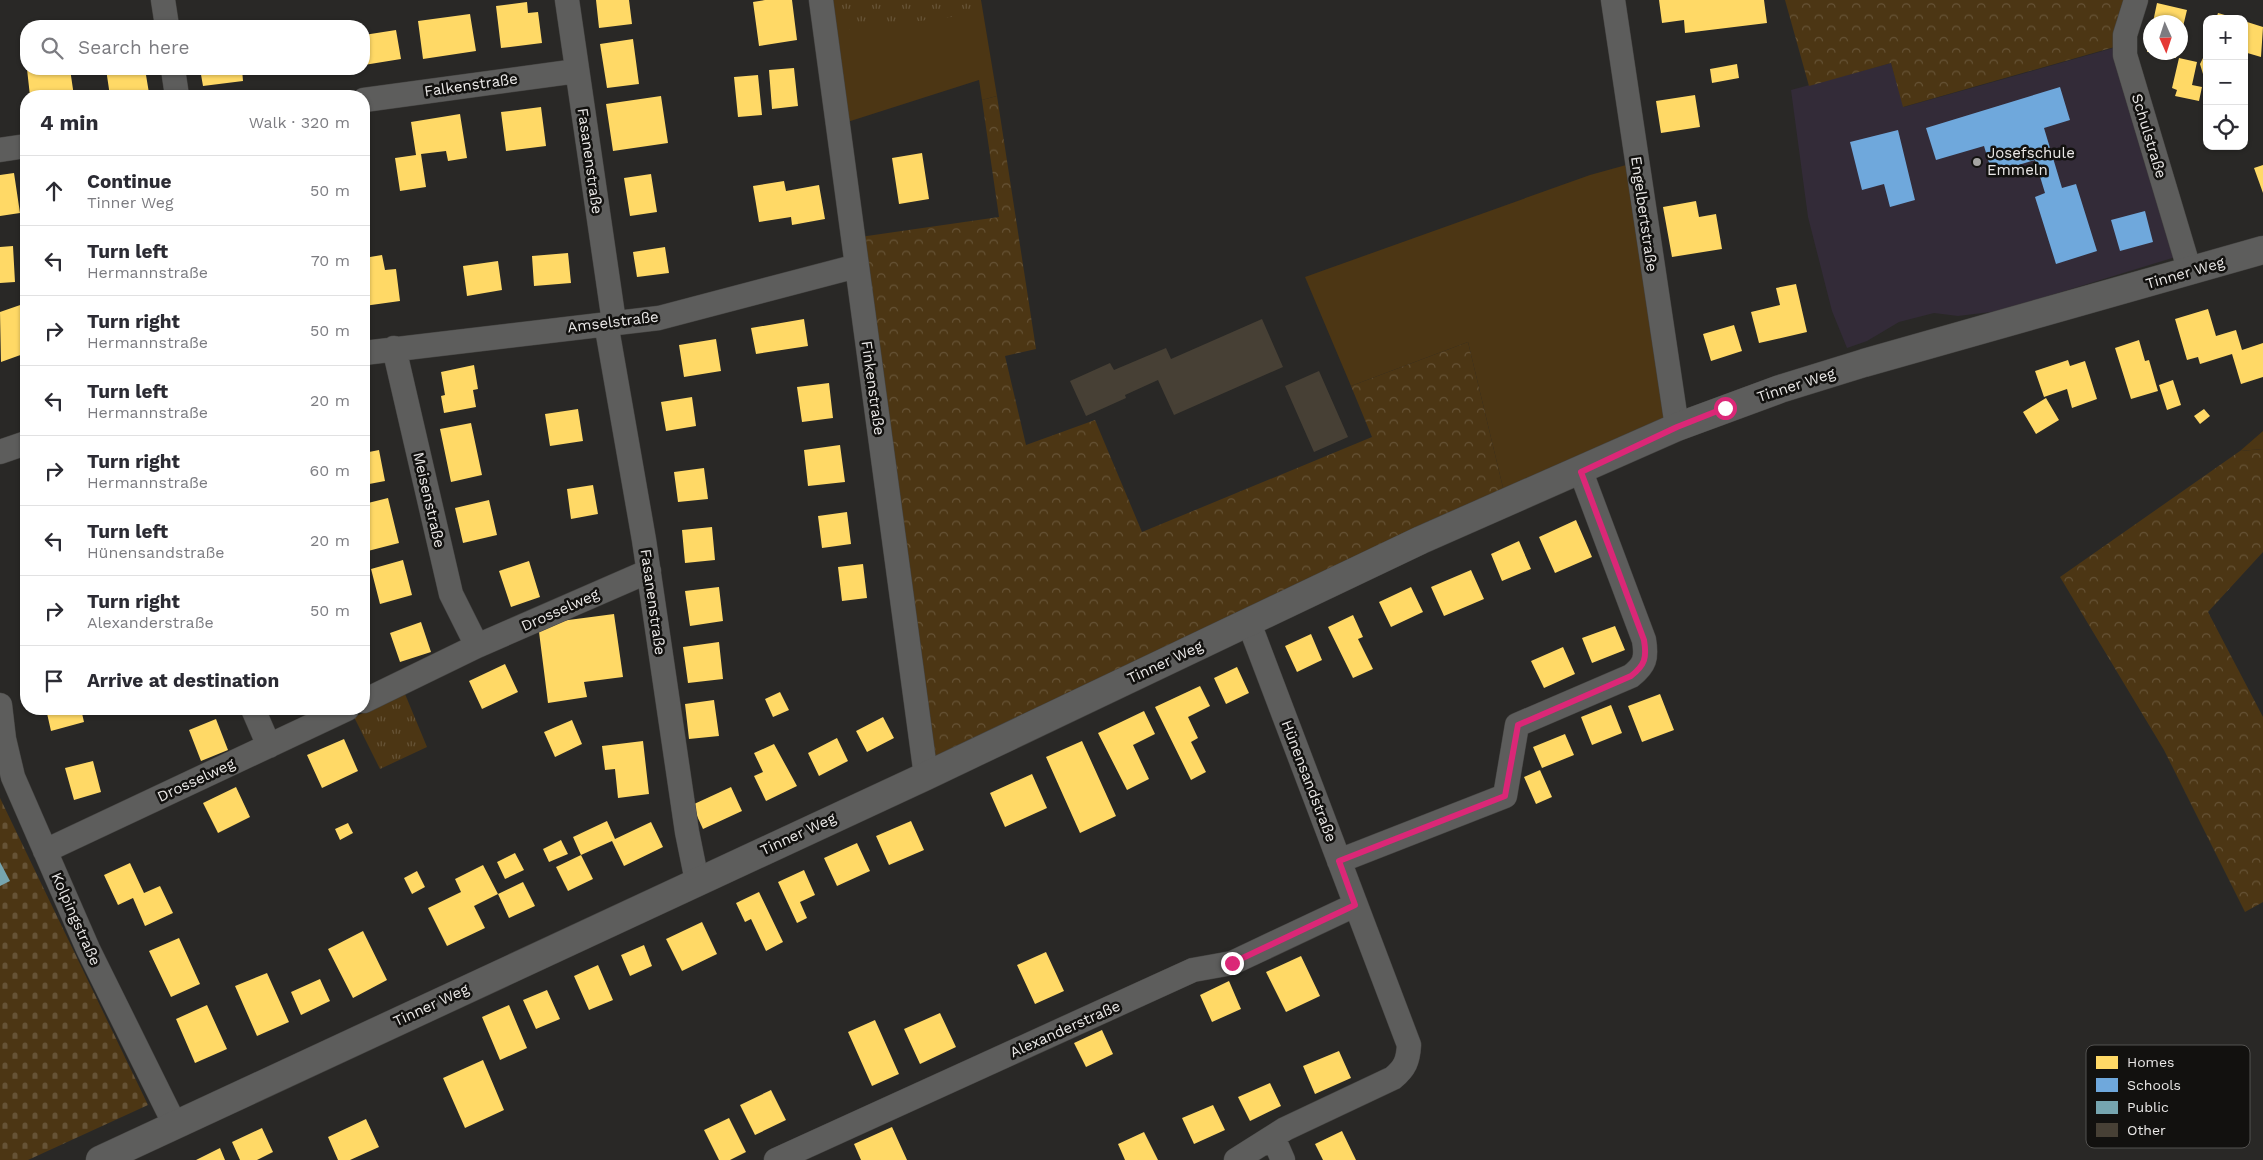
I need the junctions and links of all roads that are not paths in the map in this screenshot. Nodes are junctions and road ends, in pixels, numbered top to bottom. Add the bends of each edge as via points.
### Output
1 (163, 0) edge
2 (567, 0) edge
3 (822, 0) edge
4 (1613, 0) edge
5 (2136, 0) edge
6 (166, 20) edge
7 (578, 71) junction
8 (174, 75) edge
9 (176, 90) edge
10 (370, 99) edge
11 (20, 147) edge
12 (0, 150) edge
13 (2263, 250) edge
14 (857, 266) junction
15 (2190, 272) junction
16 (610, 323) junction
17 (394, 348) junction
18 (370, 352) edge
19 (1677, 427) junction
20 (20, 445) edge
21 (0, 452) edge
22 (1581, 472) junction
23 (649, 571) junction
24 (1249, 623) junction
25 (477, 646) junction
26 (370, 697) edge
27 (0, 705) edge
28 (256, 715) edge
29 (334, 715) edge
30 (269, 746) junction
31 (926, 776) junction
32 (6, 779) edge
33 (45, 851) junction
34 (1339, 861) junction
35 (696, 881) junction
36 (1355, 905) junction
37 (175, 1125) junction
38 (1273, 1138) junction
39 (100, 1160) edge
40 (776, 1160) edge
41 (1236, 1160) edge
42 (1283, 1160) edge

1 - 6 street
2 - 7 street, Fasanenstraße
3 - 14 street, Finkenstraße
4 - 19 street, Engelbertstraße
5 - 15 street, Schulstraße via 2125,35 2125,55
7 - 10 street, Falkenstraße
7 - 16 street, Fasanenstraße
8 - 9 street
11 - 12 street
13 - 15 street, Tinner Weg
14 - 16 street, Amselstraße via 659,318
14 - 31 street, Finkenstraße
15 - 19 street, Tinner Weg via 1817,377
16 - 17 street, Amselstraße
16 - 23 street, Fasanenstraße
17 - 18 street, Amselstraße
17 - 25 street, Meisenstraße via 450,594
19 - 22 street, Tinner Weg
20 - 21 street
22 - 24 street, Tinner Weg via 1421,540
22 - 34 street via 1644,640 1647,656 1642,667 1631,676 1518,725 1505,796
23 - 25 street, Drosselweg
23 - 35 street, Fasanenstraße
24 - 31 street, Tinner Weg
24 - 34 street, Hünensandstraße
25 - 26 street, Drosselweg
27 - 32 street, Kolpingstraße
28 - 30 street
29 - 30 street, Drosselweg
30 - 33 street, Drosselweg
31 - 35 street, Tinner Weg
32 - 33 street, Kolpingstraße
33 - 37 street, Kolpingstraße via 88,949
34 - 36 street, Hünensandstraße
35 - 37 street, Tinner Weg
36 - 38 street, Hünensandstraße via 1409,1045 1408,1058 1403,1070 1393,1078 1285,1129
36 - 40 street, Alexanderstraße via 1232,963 1193,970
37 - 39 street, Tinner Weg
38 - 41 street, Hünensandstraße
38 - 42 street

